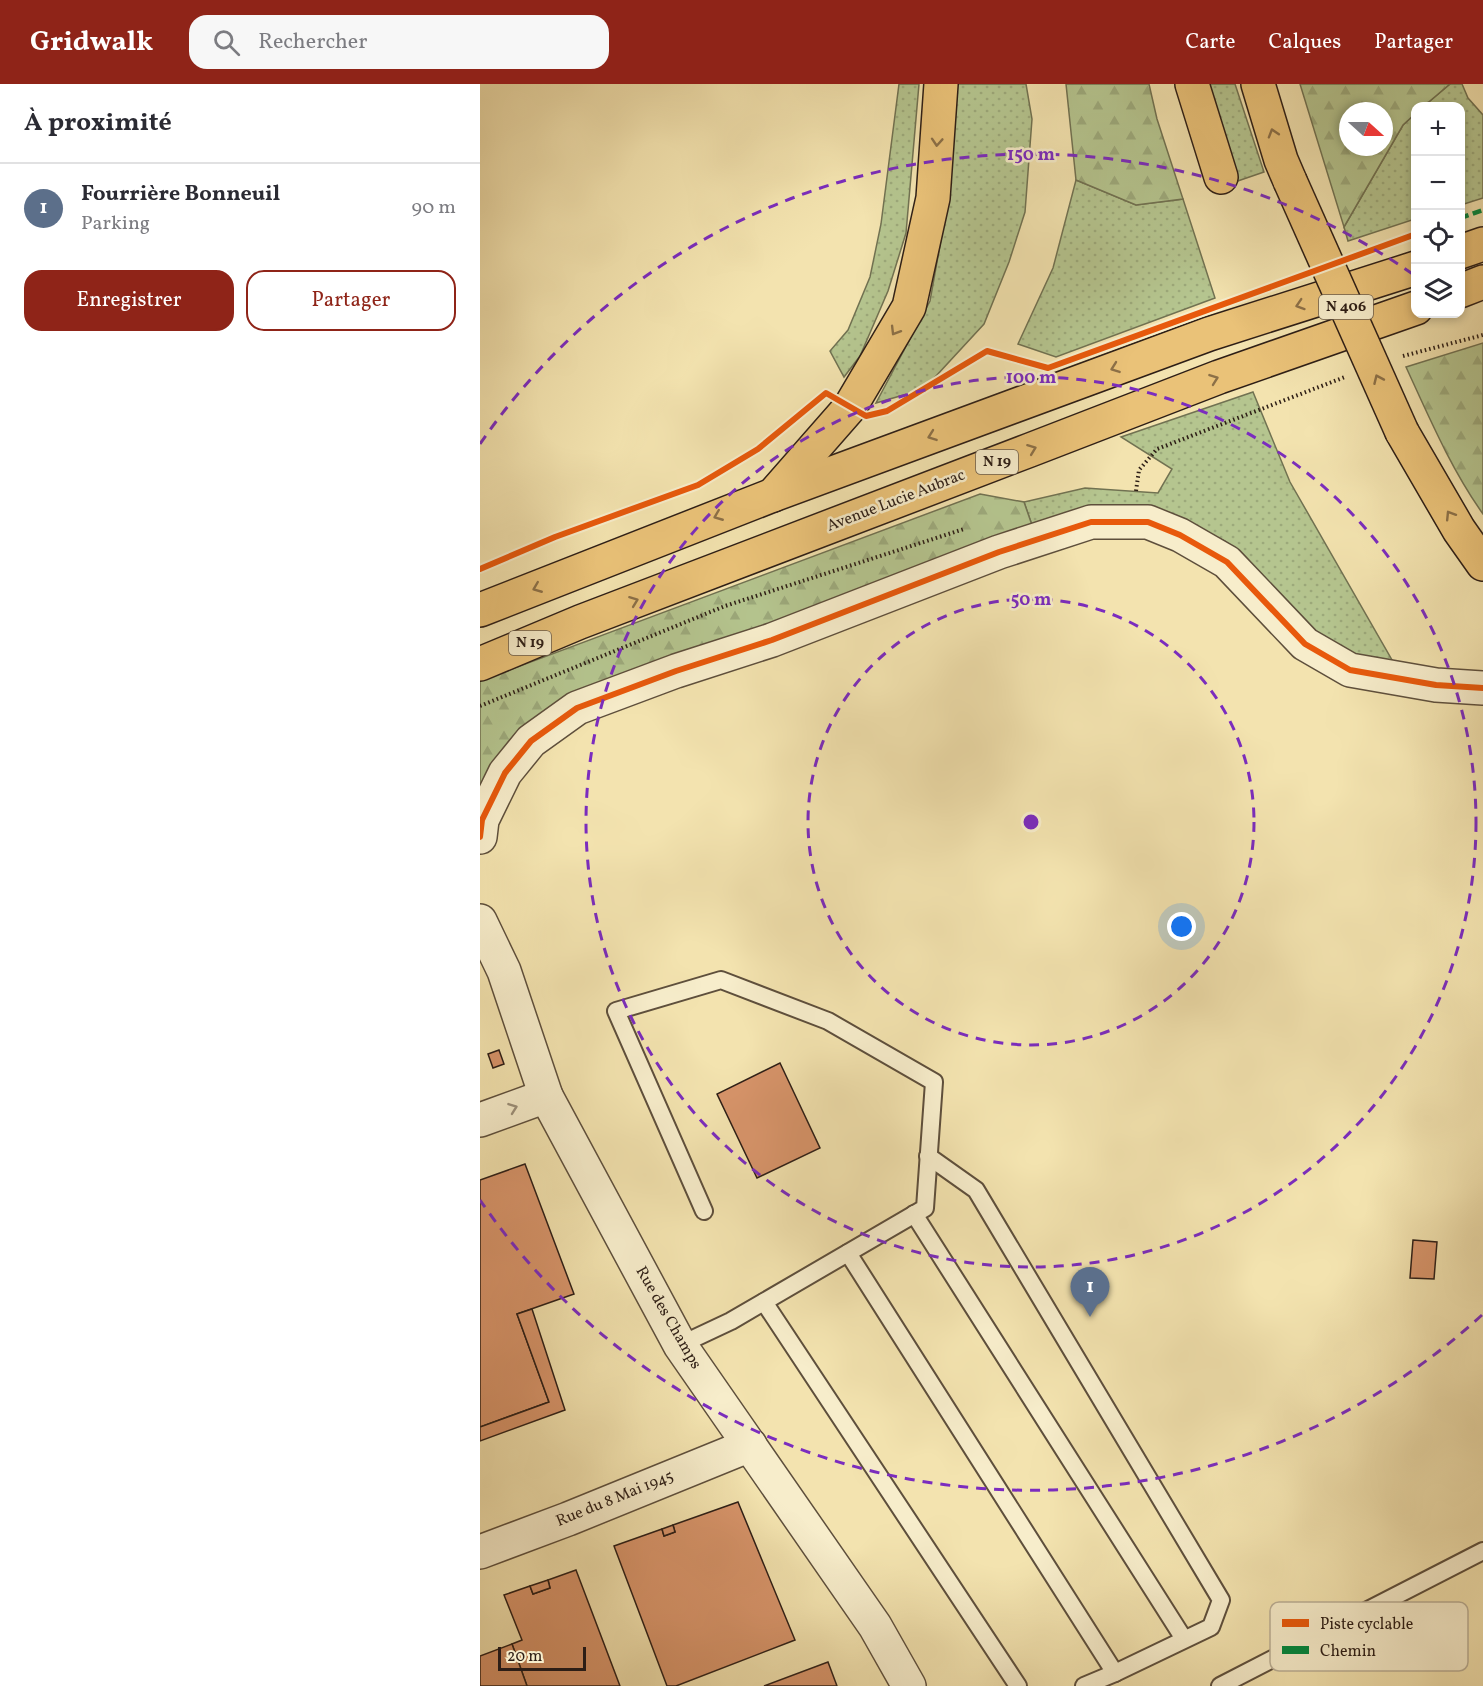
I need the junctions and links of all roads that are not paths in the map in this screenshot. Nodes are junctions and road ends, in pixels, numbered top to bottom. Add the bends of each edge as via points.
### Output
1 (941, 84) edge
2 (1192, 84) edge
3 (1257, 84) edge
4 (1221, 177) dead end
5 (1483, 244) edge
6 (1465, 251) edge
7 (1411, 270) edge
8 (1483, 282) edge
9 (1465, 289) edge
10 (1411, 310) edge
11 (773, 495) junction
12 (1483, 564) edge
13 (480, 610) edge
14 (480, 664) edge
15 (1483, 688) edge
16 (480, 837) edge
17 (480, 902) edge
18 (480, 921) edge
19 (504, 971) junction
20 (546, 1096) junction
21 (480, 1120) edge
22 (928, 1156) junction
23 (704, 1211) dead end
24 (914, 1214) junction
25 (848, 1253) junction
26 (764, 1302) junction
27 (680, 1345) junction
28 (750, 1445) junction
29 (1483, 1551) edge
30 (480, 1552) edge
31 (1384, 1602) edge
32 (1184, 1639) junction
33 (1270, 1660) edge
34 (1115, 1673) junction
35 (909, 1686) edge
36 (1018, 1686) edge
37 (1084, 1686) edge
38 (1220, 1686) edge

1 -> 11 main road via 933,198 909,307 850,407
2 - 4 main road
12 -> 3 main road, N 406, bridge via 1401,432 1290,182
5 - 6 main road
7 -> 11 main road via 1209,334
8 - 9 main road
14 -> 10 main road, Avenue Lucie Aubrac / N 19 via 1041,445
11 -> 13 main road
15 - 16 street via 1436,685 1350,670 1305,644 1227,561 1148,522 1091,522 999,552 772,640 577,708 531,741 505,773 482,820
17 - 19 street
18 - 19 street, Rue des Champs
19 - 20 street, Rue des Champs
21 -> 20 street
20 - 27 street, Rue des Champs
22 - 23 lane via 934,1082 828,1021 721,980 616,1011
22 - 24 lane via 925,1208
22 - 32 lane via 976,1190 1221,1600 1211,1626
24 - 25 lane
24 - 32 lane
25 - 26 lane
25 - 34 lane
26 - 27 lane
26 - 36 lane
27 - 28 street, Rue des Champs
28 - 30 street, Rue du 8 Mai 1945
28 - 35 street, Rue des Champs via 875,1626
29 - 31 lane
32 - 34 lane
33 - 38 lane
34 - 37 lane

